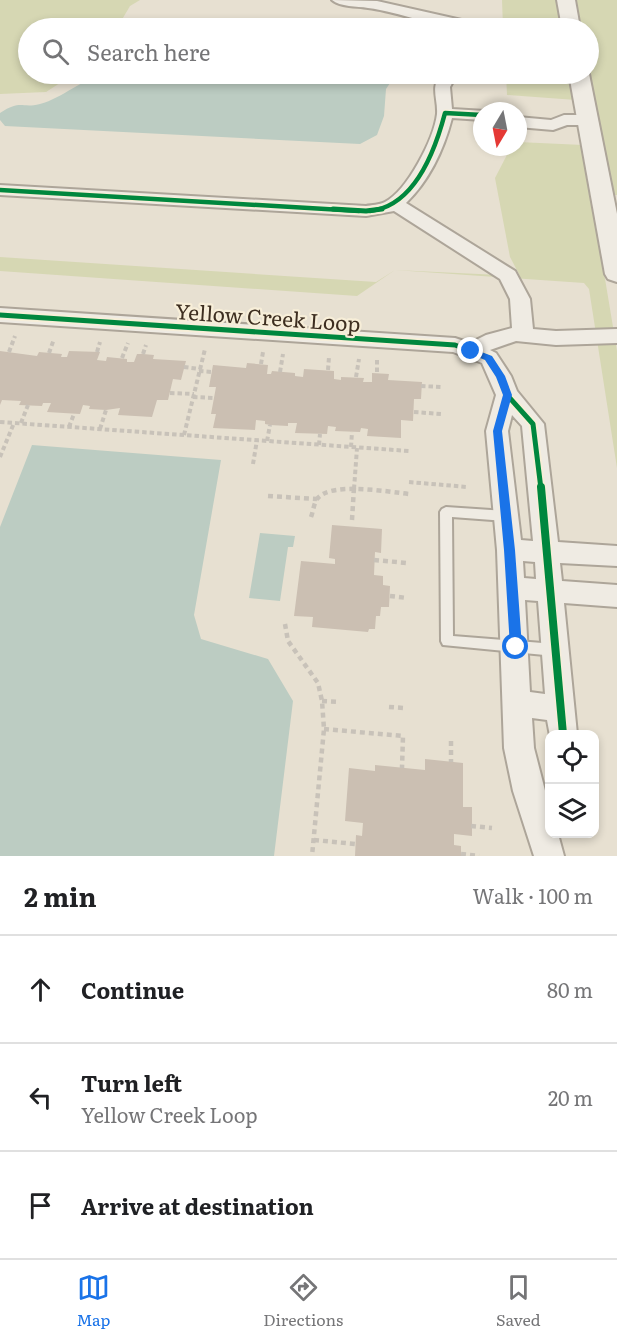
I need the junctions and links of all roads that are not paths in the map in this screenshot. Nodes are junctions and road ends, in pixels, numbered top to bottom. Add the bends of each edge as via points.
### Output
1 (339, 0) edge
2 (566, 0) edge
3 (434, 18) edge
4 (569, 18) edge
5 (443, 84) edge
6 (581, 84) edge
7 (445, 113) junction
8 (527, 113) edge
9 (473, 115) edge
10 (564, 120) junction
11 (588, 120) junction
12 (527, 124) edge
13 (0, 190) edge
14 (395, 204) junction
15 (617, 274) edge
16 (0, 315) edge
17 (524, 335) junction
18 (617, 336) edge
19 (471, 351) junction
20 (507, 395) junction
21 (500, 460) junction
22 (538, 462) junction
23 (506, 516) junction
24 (510, 550) junction
25 (546, 552) junction
26 (617, 556) edge
27 (510, 588) junction
28 (550, 591) junction
29 (617, 596) edge
30 (516, 647) junction
31 (555, 650) junction
32 (518, 703) junction
33 (562, 722) edge
34 (551, 848) edge

1 - 3 street
2 - 4 street
5 - 7 street
6 - 11 street
7 - 9 street
7 - 14 street via 435,143 410,188
8 - 10 street via 553,114
10 - 11 street
10 - 12 street via 554,125
11 - 15 street
13 - 14 street via 366,211 383,210
14 - 17 street via 508,275 520,299
16 - 19 street, Yellow Creek Loop via 446,344
17 - 18 street
17 - 19 street via 493,340
19 - 20 street, Yellow Creek Loop via 489,358
20 - 21 street via 498,431
20 - 22 street, Yellow Creek Loop via 533,424
21 - 22 street
21 - 23 street
22 - 25 street, Yellow Creek Loop
23 - 24 street
23 - 30 lane via 446,512 447,641
24 - 25 street
24 - 27 street
25 - 26 street
25 - 28 street, Yellow Creek Loop
27 - 28 street
27 - 30 street
28 - 29 street
28 - 31 street, Yellow Creek Loop
30 - 31 lane
30 - 32 street
31 - 33 street, Yellow Creek Loop
32 - 33 street
32 - 34 street via 519,748 528,791

